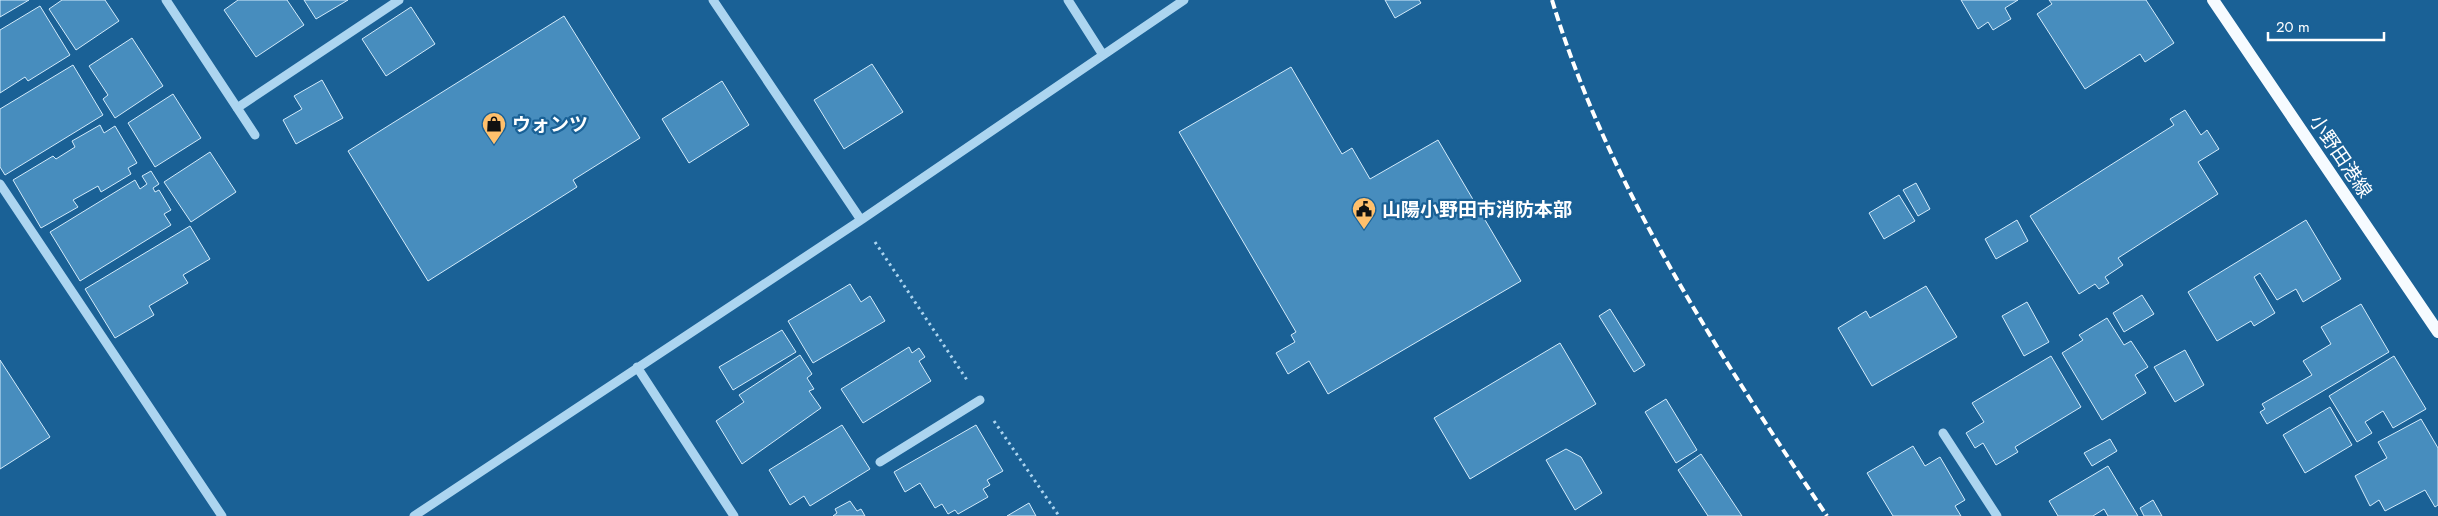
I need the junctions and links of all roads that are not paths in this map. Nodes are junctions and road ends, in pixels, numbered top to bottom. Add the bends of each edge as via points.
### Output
1 (166, 0) edge
2 (398, 0) edge
3 (713, 0) edge
4 (1068, 0) edge
5 (1184, 0) edge
6 (2213, 0) edge
7 (1103, 55) junction
8 (237, 108) junction
9 (255, 135) dead end
10 (0, 184) edge
11 (861, 220) junction
12 (2438, 332) edge
13 (637, 367) junction
14 (980, 400) road end
15 (1943, 433) dead end
16 (880, 462) dead end
17 (222, 516) edge
18 (414, 516) edge
19 (734, 516) edge
20 (1997, 516) edge

1 - 8 street
2 - 8 street
3 - 11 street
4 - 7 street
5 - 7 street
6 - 12 main road, 小野田港線
7 - 11 street
8 - 9 street
10 - 17 street
11 - 13 street
13 - 18 street
13 - 19 street
14 - 16 street
15 - 20 street

